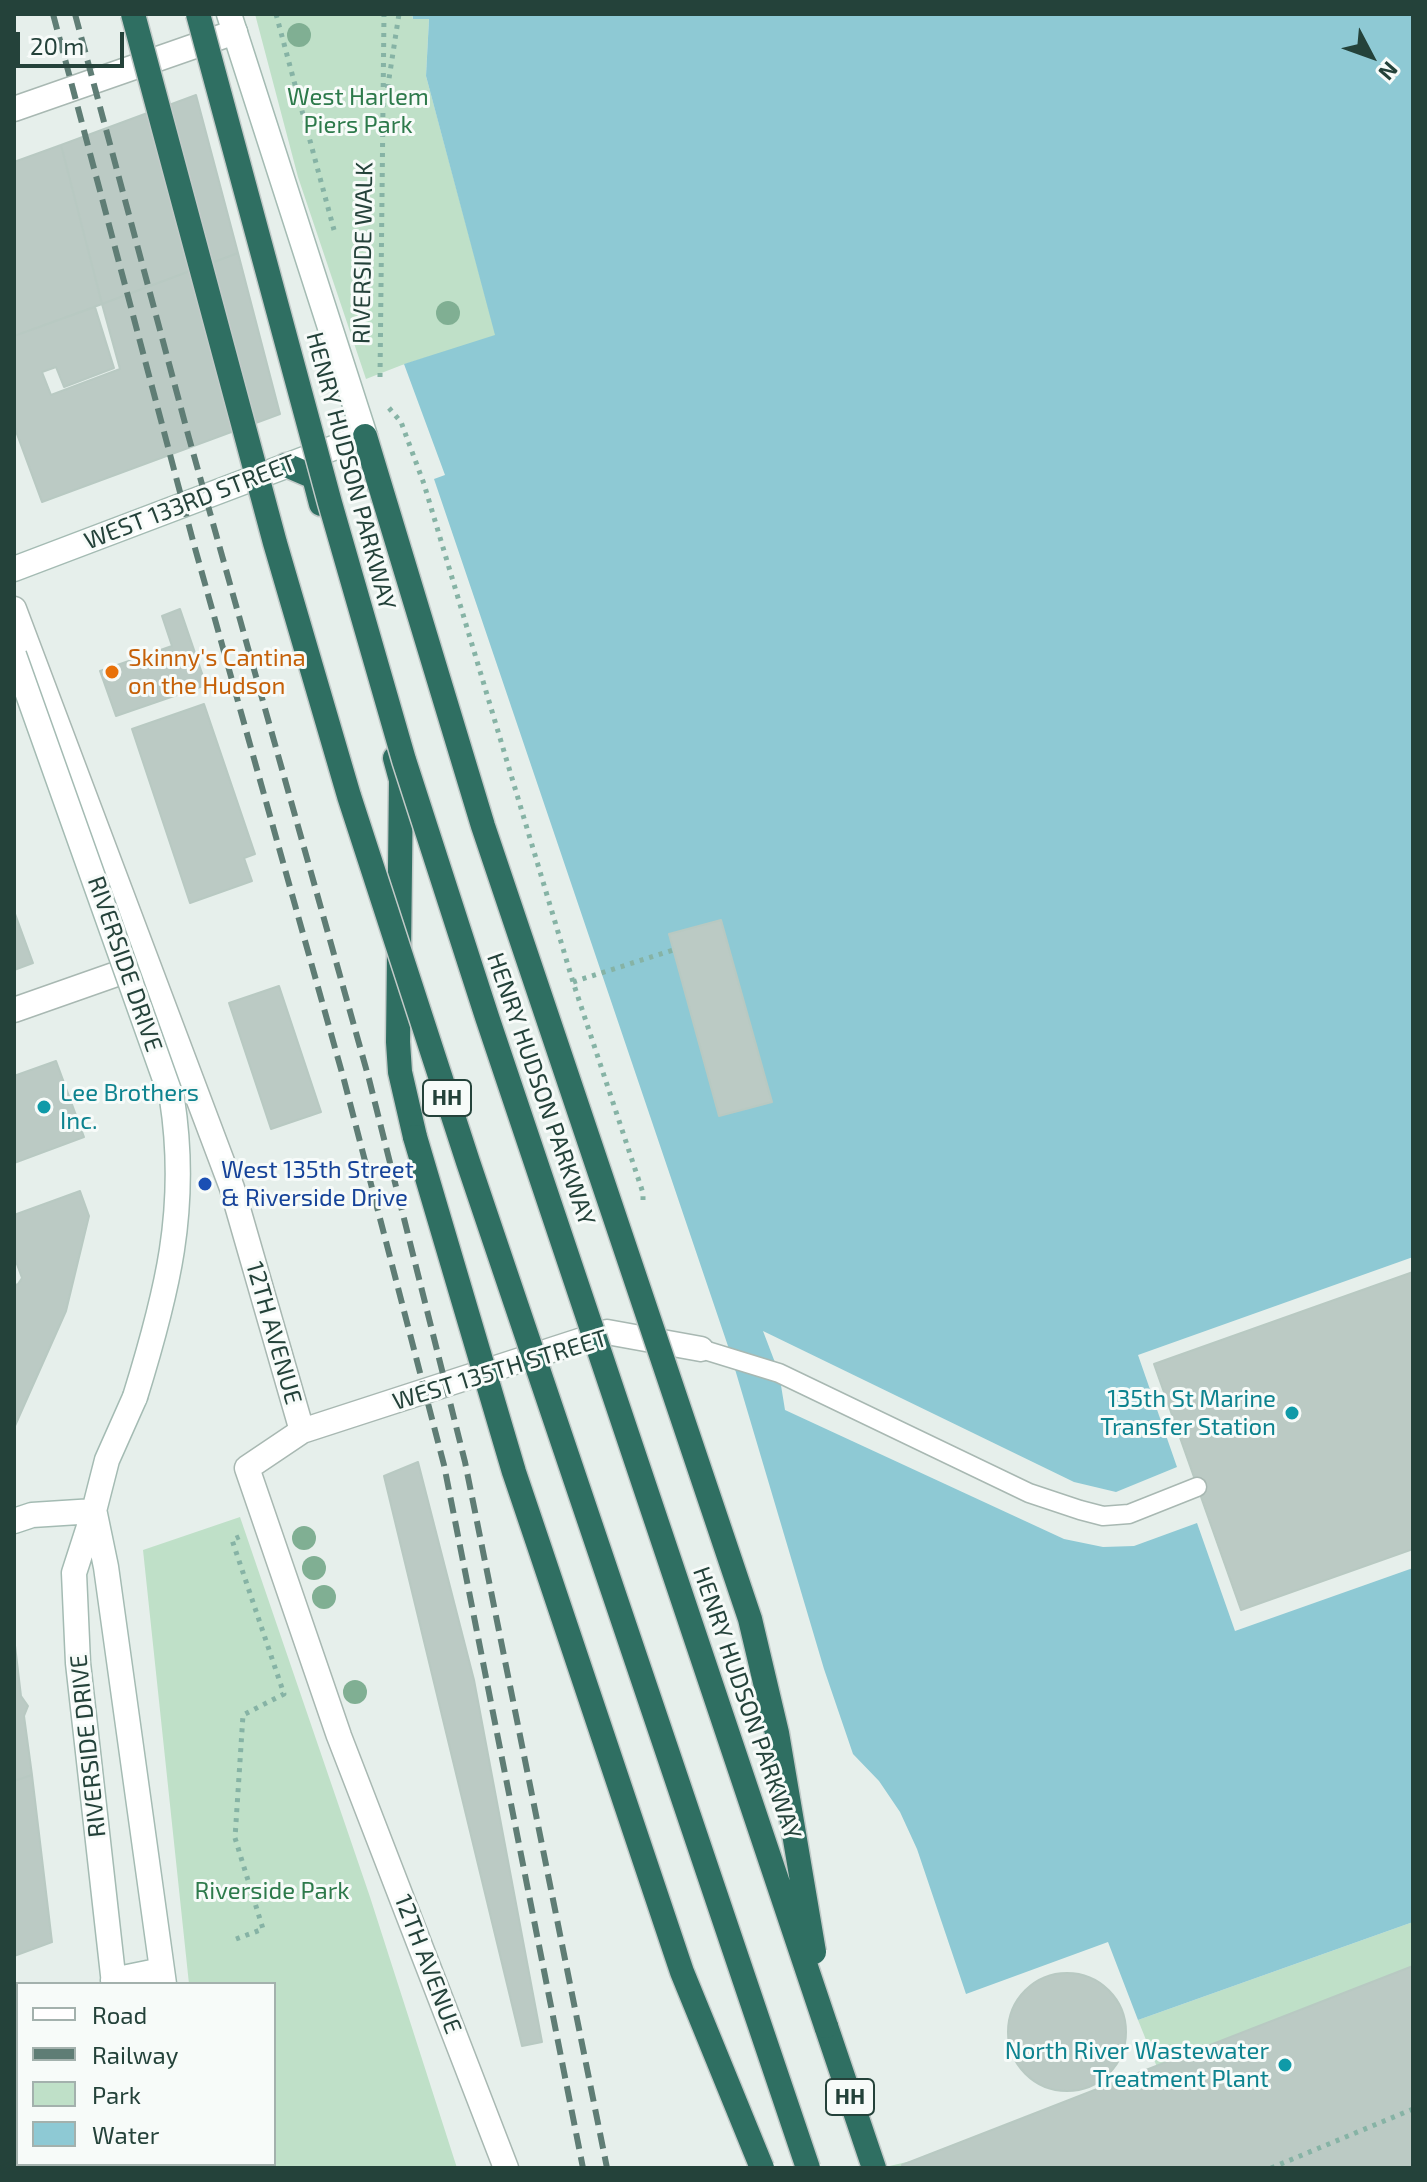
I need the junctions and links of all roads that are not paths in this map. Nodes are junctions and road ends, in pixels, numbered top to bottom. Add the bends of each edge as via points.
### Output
1 (133, 14) edge
2 (198, 14) edge
3 (232, 23) edge
4 (14, 109) edge
5 (365, 436) junction
6 (286, 465) junction
7 (14, 569) edge
8 (14, 609) edge
9 (14, 655) edge
10 (139, 971) junction
11 (14, 1010) edge
12 (14, 1021) edge
13 (701, 1349) joint
14 (302, 1431) junction
15 (1197, 1487) dead end
16 (94, 1511) junction
17 (14, 1521) edge
18 (163, 1977) edge
19 (110, 1982) edge
20 (119, 1982) edge
21 (826, 2026) junction
22 (506, 2168) edge
23 (762, 2168) edge
24 (808, 2168) edge
25 (874, 2168) edge

1 - 24 highway, HH, bridge via 349,796
2 - 21 highway, HENRY HUDSON PARKWAY / HH, bridge via 404,760
3 - 4 street
3 - 5 street
5 - 6 street, WEST 133RD STREET
5 - 21 highway, bridge via 483,826 753,1632 777,1733
6 - 7 street, WEST 133RD STREET
6 - 23 highway, bridge via 314,477 401,780 398,1042 415,1137 514,1472 682,1972
8 - 10 street, 12TH AVENUE
9 - 10 street, RIVERSIDE DRIVE, bridge
10 - 11 street
10 - 12 street
10 - 14 street, 12TH AVENUE via 232,1188
10 - 16 street, RIVERSIDE DRIVE, bridge via 179,1143 174,1246 135,1397 107,1460
13 - 14 street, WEST 135TH STREET via 607,1332
13 - 15 lane via 779,1373 1029,1493 1080,1510 1103,1516 1129,1514
14 - 22 street, 12TH AVENUE via 247,1468 339,1736
16 - 17 street
16 - 18 street, RIVERSIDE DRIVE
16 - 19 street, RIVERSIDE DRIVE via 74,1573
18 - 20 street
21 - 25 highway, HENRY HUDSON PARKWAY / HH

